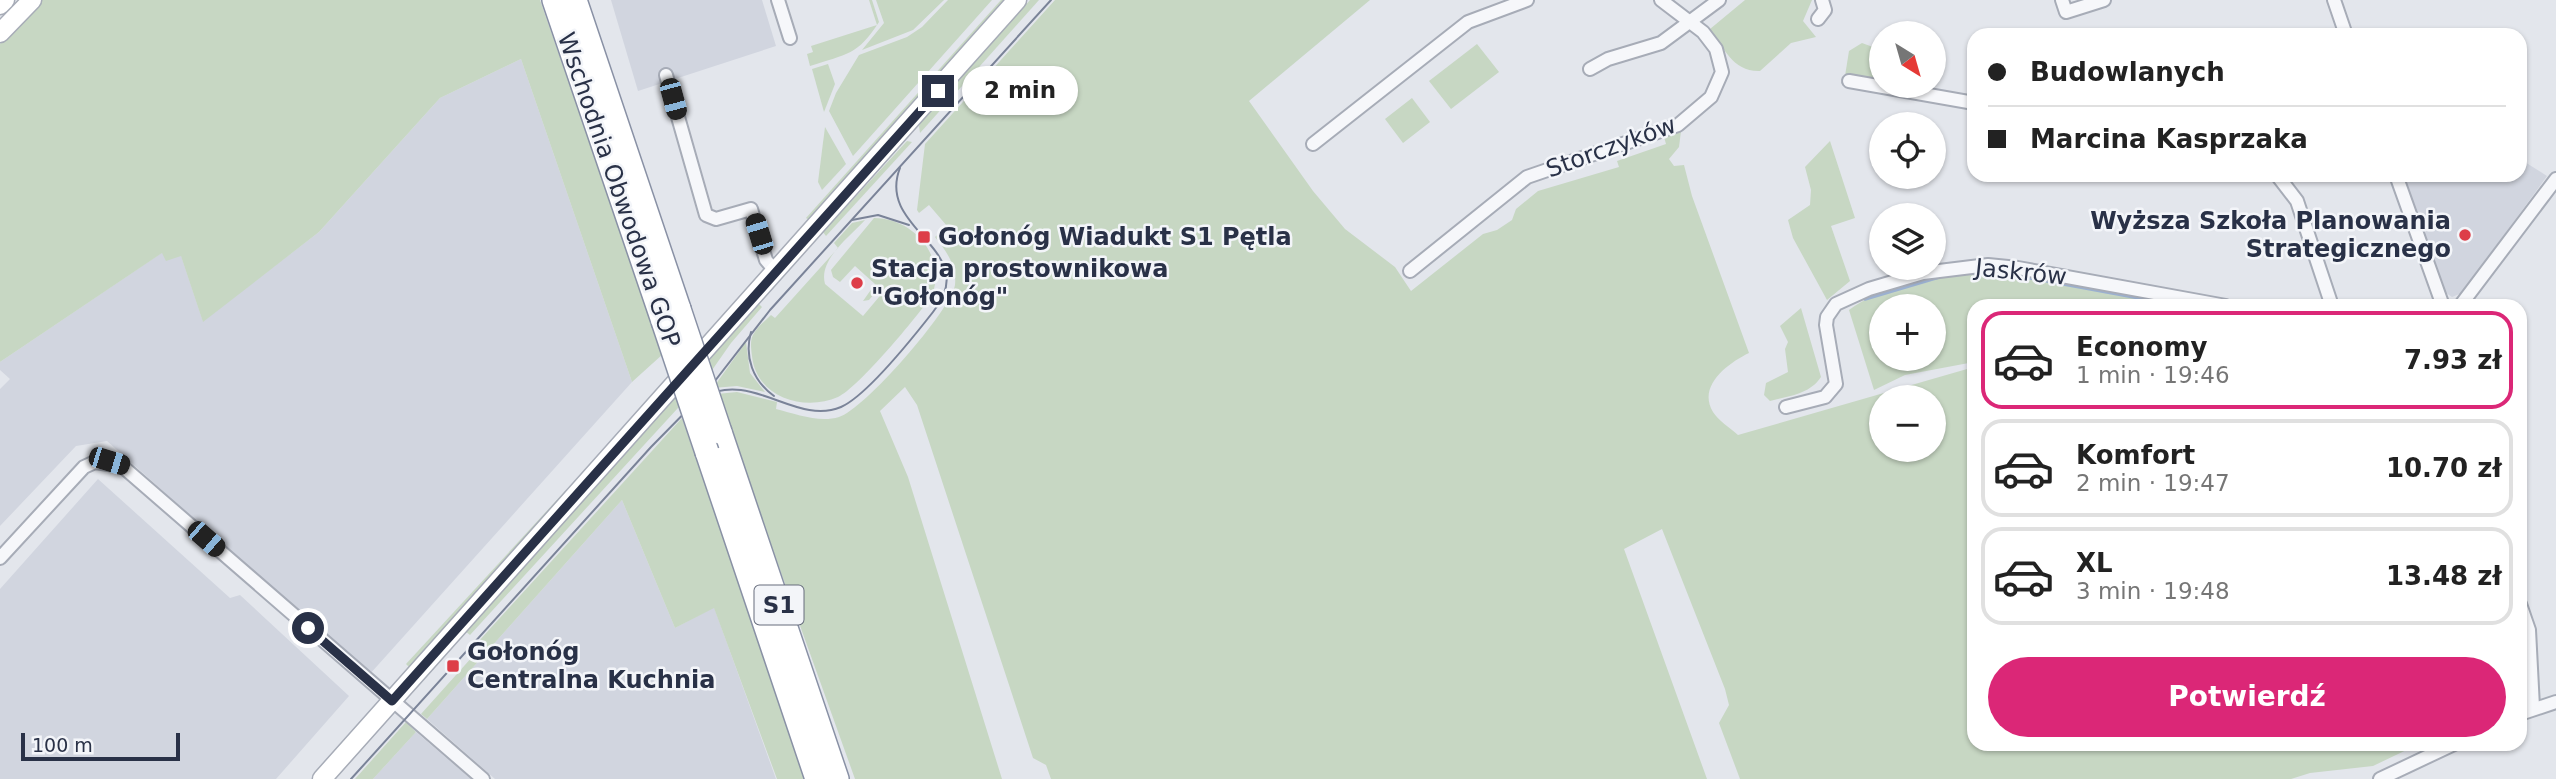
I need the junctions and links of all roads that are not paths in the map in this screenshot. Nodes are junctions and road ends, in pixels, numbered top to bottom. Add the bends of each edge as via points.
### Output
1 (5, 0) edge
2 (32, 0) edge
3 (778, 0) edge
4 (1019, 0) edge
5 (1527, 0) edge
6 (1661, 0) edge
7 (1719, 0) edge
8 (1822, 0) edge
9 (2062, 0) edge
10 (2104, 0) edge
11 (2334, 0) edge
12 (559, 4) edge
13 (0, 5) edge
14 (1818, 19) dead end
15 (1690, 23) junction
16 (2344, 28) edge
17 (0, 33) edge
18 (790, 38) dead end
19 (1590, 69) dead end
20 (666, 75) dead end
21 (1849, 81) dead end
22 (1967, 102) edge
23 (1312, 144) dead end
24 (2556, 179) edge
25 (2282, 182) edge
26 (2399, 182) edge
27 (1410, 271) dead end
28 (776, 272) junction
29 (2188, 299) edge
30 (2330, 299) edge
31 (2440, 299) edge
32 (2465, 299) edge
33 (671, 315) junction
34 (1786, 407) dead end
35 (0, 558) edge
36 (2527, 624) edge
37 (392, 701) junction
38 (2556, 702) edge
39 (2533, 708) junction
40 (2527, 711) edge
41 (2439, 751) edge
42 (322, 779) edge
43 (483, 779) edge
44 (817, 779) edge
45 (837, 779) edge
46 (2380, 779) edge

1 - 13 street
2 - 17 street
3 - 18 street
4 - 28 street
5 - 23 street via 1468,22
6 - 15 street, Storczyków
7 - 15 street
8 - 14 street via 1825,10
9 - 10 street via 2066,12
11 - 16 street
12 - 33 highway, Wschodnia Obwodowa GOP / S1
15 - 19 street via 1661,43
15 - 27 street, Storczyków via 1713,44 1722,67 1717,90 1694,114 1678,125 1527,177
20 - 28 street via 706,215 716,219 751,209 766,260
21 - 22 street
24 - 32 street
25 - 30 street via 2297,201
26 - 31 street
28 - 37 street
29 - 34 street, Jaskrów via 2018,268 1956,266 1923,273 1836,304 1826,321 1836,384 1825,397
33 - 44 highway, Wschodnia Obwodowa GOP / S1, bridge via 707,452
33 - 45 highway, Wschodnia Obwodowa GOP / S1, bridge via 720,432
35 - 37 street via 84,467 95,462 122,466
36 - 39 street
37 - 42 street
37 - 43 street
38 - 39 street
39 - 40 street
41 - 46 street

